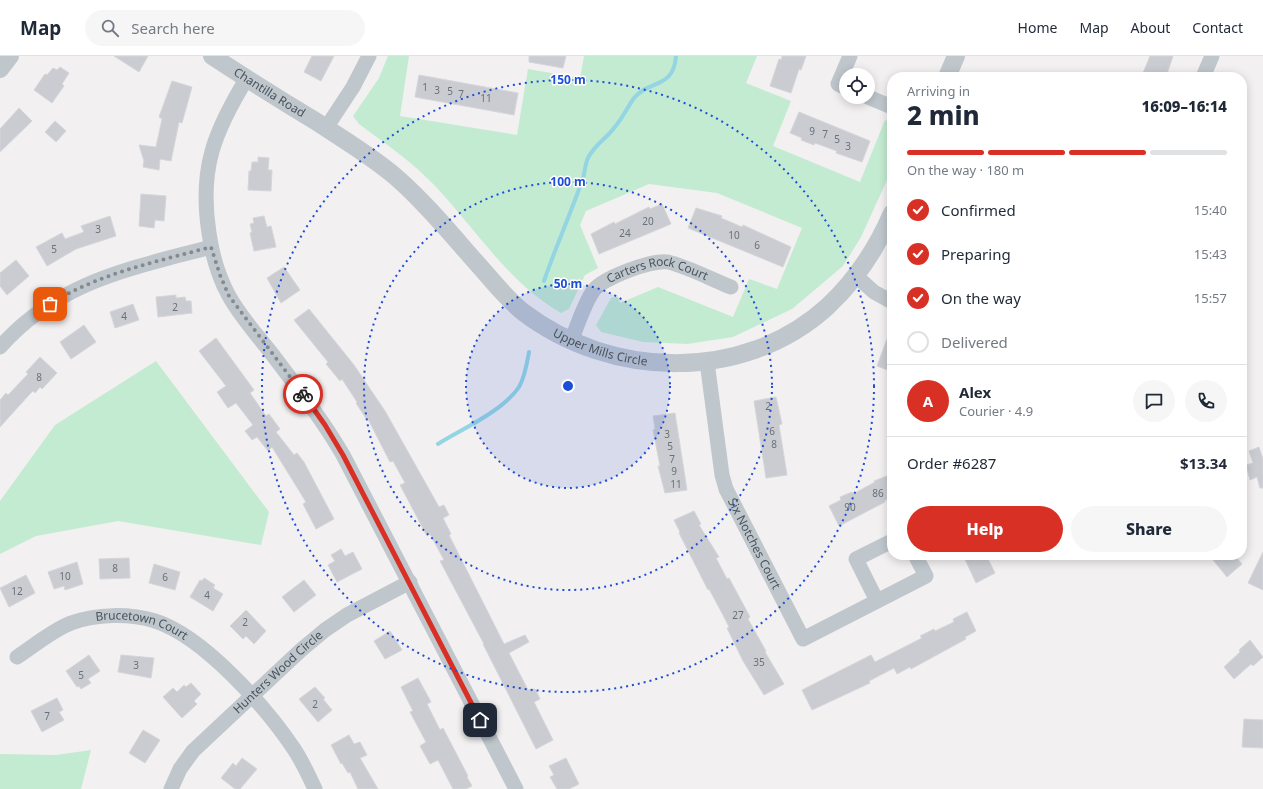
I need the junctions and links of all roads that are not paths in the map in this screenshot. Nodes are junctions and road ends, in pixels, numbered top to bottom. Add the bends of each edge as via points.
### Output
1 (10, 56) edge
2 (212, 56) edge
3 (369, 56) edge
4 (850, 56) edge
5 (956, 56) edge
6 (1212, 56) edge
7 (845, 68) edge
8 (0, 69) edge
9 (949, 72) edge
10 (1205, 72) edge
11 (246, 78) junction
12 (875, 100) edge
13 (887, 105) edge
14 (326, 128) junction
15 (887, 223) edge
16 (211, 247) junction
17 (856, 275) junction
18 (731, 287) dead end
19 (887, 299) edge
20 (571, 341) junction
21 (0, 347) edge
22 (707, 362) junction
23 (887, 544) edge
24 (918, 560) edge
25 (410, 582) junction
26 (877, 601) junction
27 (17, 657) dead end
28 (252, 696) junction
29 (171, 789) edge
30 (315, 789) edge
31 (516, 789) edge

1 - 8 street
2 - 11 street, Chantilla Road
3 - 14 street via 353,87
4 - 7 street
5 - 9 street
6 - 10 street
11 - 14 street, Chantilla Road
11 - 16 street via 221,124 207,168 205,210
12 - 13 street
14 - 20 street, Upper Mills Circle via 397,178 505,297 548,329
15 - 17 street, Upper Mills Circle
16 - 21 street via 113,274 70,292 28,318
16 - 25 street via 229,296 325,425
17 - 19 street via 874,292
17 - 22 street, Upper Mills Circle via 826,308 797,328 751,351
18 - 20 street, Carters Rock Court via 670,263 659,261 646,264 605,282 594,290
20 - 22 street, Upper Mills Circle via 608,354 651,362
22 - 26 street, Six Notches Court via 726,489 803,639
23 - 26 street via 856,559
24 - 26 street, Six Notches Court via 926,576
25 - 28 street, Hunters Wood Circle via 347,615 325,630
25 - 31 street
27 - 28 street, Brucetown Court via 71,623 116,616 138,617 155,621 196,643
28 - 29 street, Hunters Wood Circle via 193,751 180,769
28 - 30 street, Brucetown Court via 295,750

